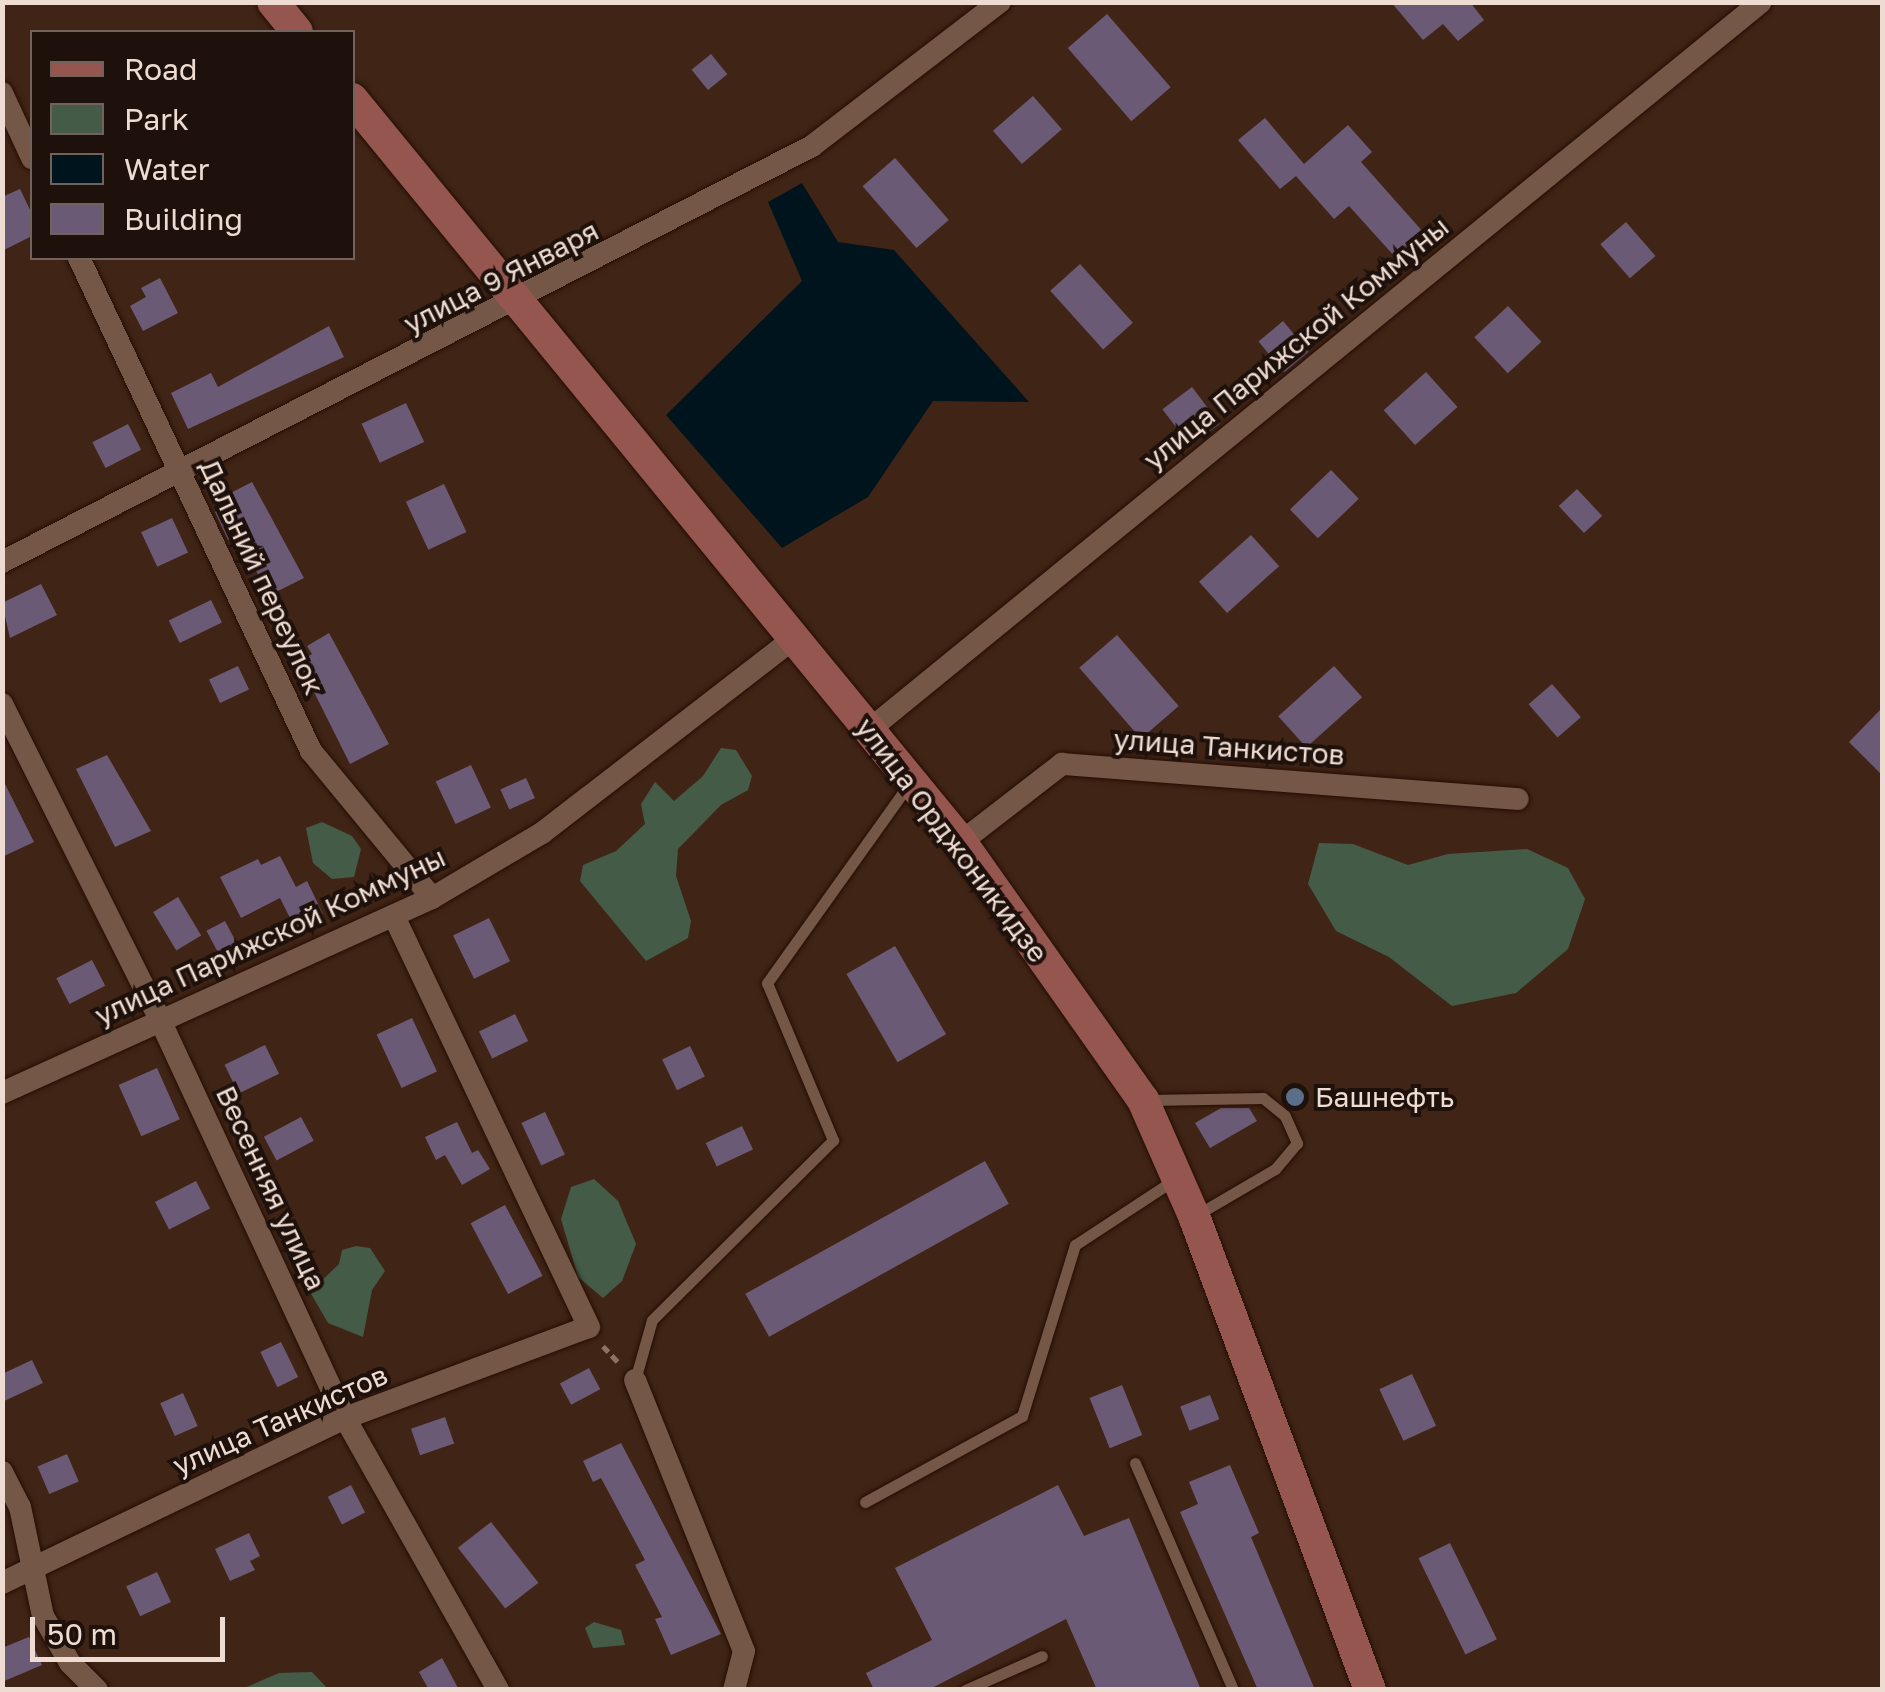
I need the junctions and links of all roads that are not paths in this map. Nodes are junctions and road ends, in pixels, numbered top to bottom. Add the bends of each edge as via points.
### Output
1 (272, 2) edge
2 (1000, 2) edge
3 (1761, 2) edge
4 (296, 30) edge
5 (2, 93) edge
6 (355, 103) edge
7 (30, 154) edge
8 (80, 260) edge
9 (519, 300) junction
10 (180, 474) junction
11 (2, 562) edge
12 (794, 638) junction
13 (2, 704) edge
14 (869, 730) junction
15 (911, 782) junction
16 (1518, 798) dead end
17 (961, 842) junction
18 (432, 898) junction
19 (394, 916) junction
20 (161, 1022) junction
21 (2, 1093) edge
22 (1143, 1100) junction
23 (1178, 1178) junction
24 (1194, 1216) junction
25 (635, 1380) joint
26 (346, 1418) junction
27 (1136, 1463) dead end
28 (2, 1472) edge
29 (865, 1502) dead end
30 (36, 1567) junction
31 (2, 1584) edge
32 (1042, 1656) dead end
33 (97, 1690) edge
34 (498, 1690) edge
35 (734, 1690) edge
36 (965, 1690) edge
37 (1233, 1690) edge
38 (1370, 1690) edge

1 - 4 main road
2 - 9 street, улица 9 Января via 812,146
3 - 14 street, улица Парижской Коммуны
5 - 7 street
6 - 9 main road, улица Орджоникидзе
8 - 10 street, Дальний переулок
9 - 10 street, улица 9 Января
9 - 12 main road, улица Орджоникидзе
10 - 11 street, улица 9 Января
10 - 18 street, Дальний переулок via 312,751
12 - 14 main road, улица Орджоникидзе
12 - 18 street, улица Парижской Коммуны via 542,834
13 - 20 street, Весенняя улица
14 - 15 main road, улица Орджоникидзе
15 - 17 main road, улица Орджоникидзе
15 - 25 lane via 767,983 833,1140 652,1320
16 - 17 street, улица Танкистов via 1062,764
17 - 22 main road, улица Орджоникидзе
18 - 19 street, улица Парижской Коммуны
19 - 20 street, улица Парижской Коммуны
19 - 26 street, улица Танкистов via 589,1328
20 - 21 street, улица Парижской Коммуны
20 - 26 street, Весенняя улица
22 - 23 main road, улица Орджоникидзе
22 - 24 lane via 1263,1098 1284,1116 1297,1143 1274,1170
23 - 24 main road, улица Орджоникидзе
23 - 29 lane via 1075,1245 1022,1416
24 - 38 main road, улица Орджоникидзе
25 - 35 street via 744,1651
26 - 30 street, улица Танкистов
26 - 34 street, Весенняя улица
27 - 37 lane
28 - 30 street via 20,1507
30 - 31 street, улица Танкистов
30 - 33 street via 42,1616 70,1663
32 - 36 lane

